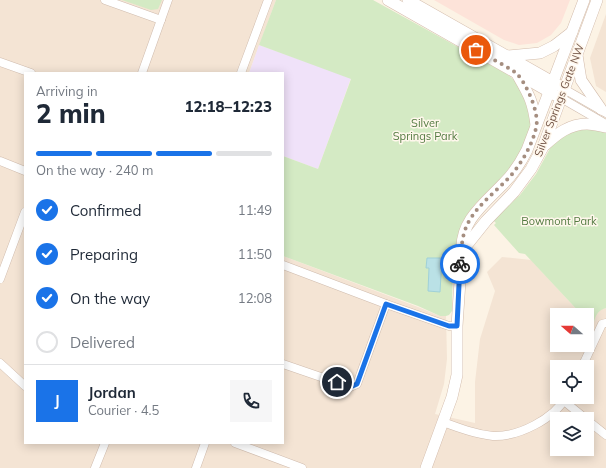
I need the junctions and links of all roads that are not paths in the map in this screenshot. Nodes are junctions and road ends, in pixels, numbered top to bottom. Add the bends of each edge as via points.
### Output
1 (105, 0) edge
2 (168, 0) edge
3 (268, 0) edge
4 (388, 0) edge
5 (408, 0) edge
6 (584, 0) edge
7 (597, 0) edge
8 (161, 20) junction
9 (572, 31) junction
10 (577, 54) junction
11 (506, 56) junction
12 (0, 62) edge
13 (28, 72) edge
14 (142, 72) edge
15 (241, 72) edge
16 (517, 74) junction
17 (552, 87) junction
18 (562, 93) junction
19 (603, 111) edge
20 (606, 125) edge
21 (537, 127) junction
22 (543, 147) junction
23 (0, 161) edge
24 (24, 171) edge
25 (24, 215) edge
26 (462, 251) junction
27 (284, 265) edge
28 (0, 279) edge
29 (386, 304) junction
30 (606, 323) edge
31 (457, 326) junction
32 (585, 360) edge
33 (0, 363) edge
34 (284, 364) edge
35 (24, 385) edge
36 (560, 404) edge
37 (570, 404) edge
38 (579, 412) edge
39 (443, 422) junction
40 (594, 425) edge
41 (606, 435) edge
42 (105, 444) edge
43 (205, 444) edge
44 (238, 444) edge
45 (95, 468) edge
46 (196, 468) edge
47 (302, 468) edge
48 (426, 468) edge

1 - 8 street
2 - 8 street
3 - 15 street
4 - 16 street
5 - 11 street
6 - 9 street, Silver Springs Gate NW
7 - 10 street, Silver Springs Gate NW
8 - 14 street
9 - 11 street via 554,46 540,53
9 - 17 street, Silver Springs Gate NW
10 - 18 street, Silver Springs Gate NW
10 - 19 street via 581,80
11 - 17 street
12 - 13 street
16 - 17 street
16 - 21 street via 532,99
17 - 18 street
17 - 21 street, Silver Springs Gate NW
18 - 19 street
18 - 20 street
18 - 22 street, Silver Springs Gate NW
20 - 22 street via 570,127 560,131
21 - 26 street, Silver Springs Gate NW via 517,168 471,219 461,241
22 - 26 street, Silver Springs Gate NW via 532,169
23 - 24 street
25 - 28 street
26 - 31 street
27 - 29 street
29 - 31 street via 449,326
29 - 34 street via 357,384 350,387
30 - 32 street via 602,324
31 - 39 street via 457,375
33 - 35 street
36 - 39 street via 548,417 529,428 509,434 494,436 474,433
37 - 38 street
39 - 48 street
40 - 41 street
42 - 45 street
43 - 46 street
44 - 47 street

